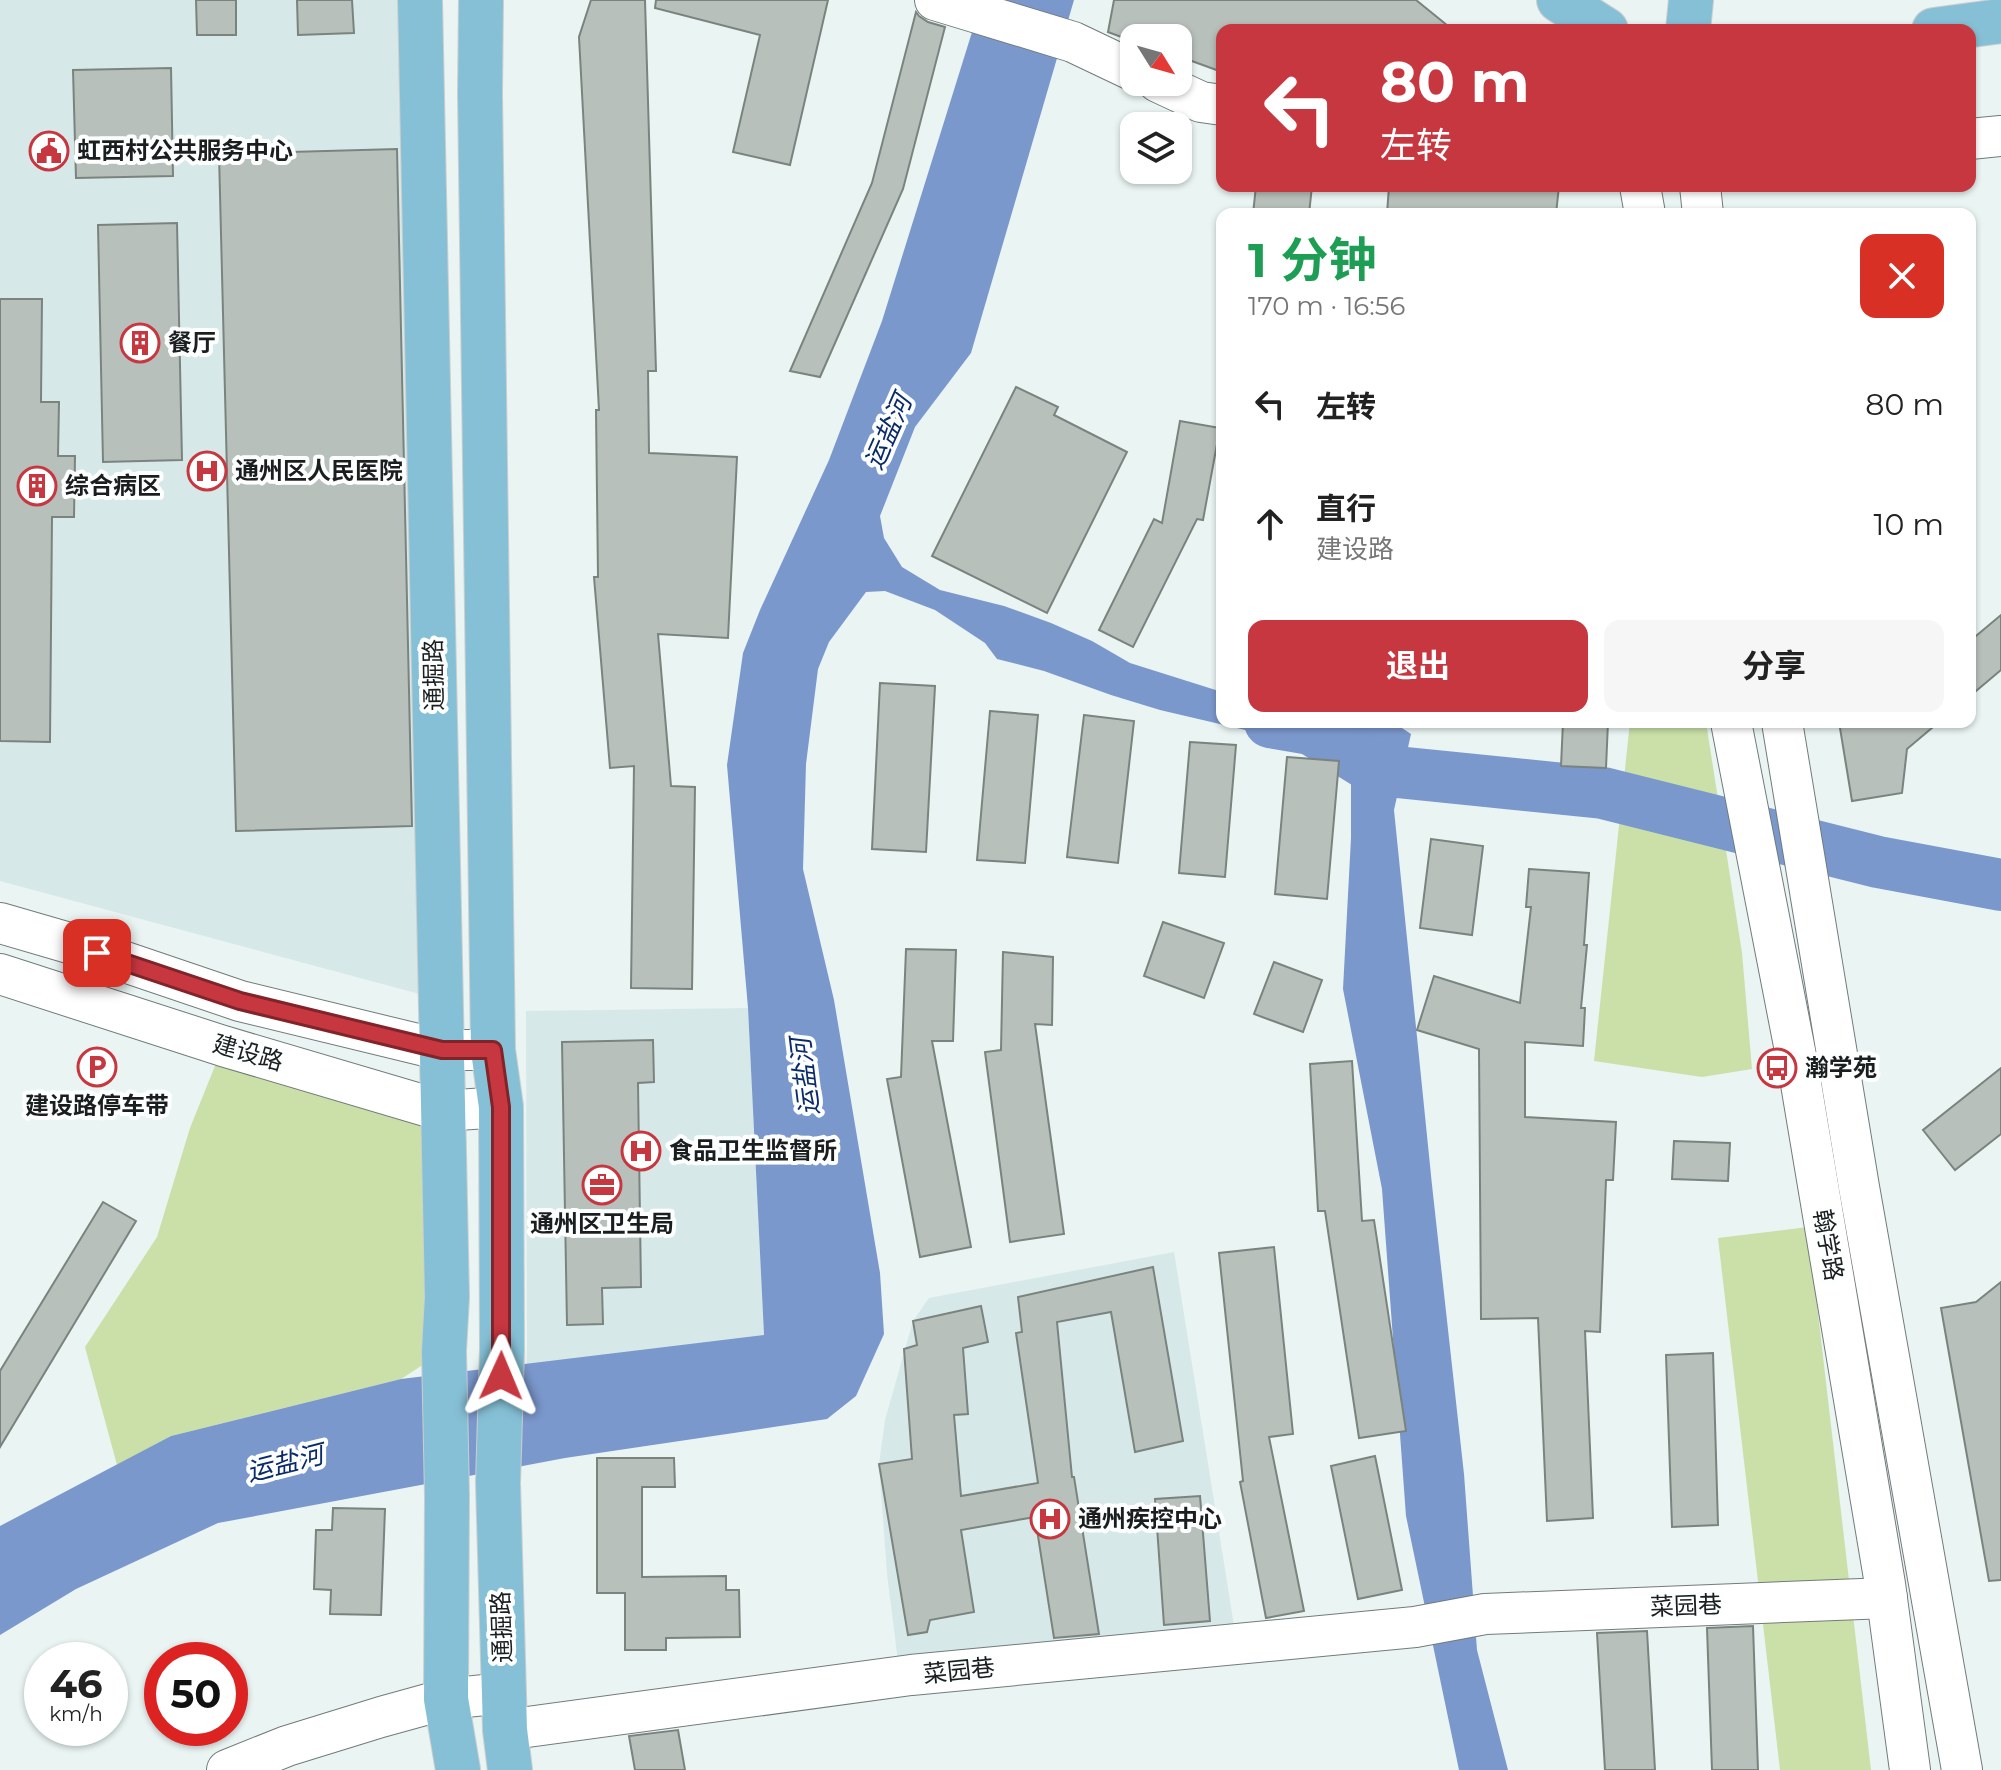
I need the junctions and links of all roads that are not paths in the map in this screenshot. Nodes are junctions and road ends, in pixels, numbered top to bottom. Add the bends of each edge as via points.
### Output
1 (420, 0) edge
2 (481, 0) edge
3 (1559, 0) edge
4 (1627, 0) edge
5 (1691, 0) edge
6 (947, 3) edge
7 (2001, 21) edge
8 (1597, 24) edge
9 (1625, 24) edge
10 (1689, 24) edge
11 (1976, 24) edge
12 (1120, 64) edge
13 (1188, 96) edge
14 (1216, 104) edge
15 (2001, 136) edge
16 (1976, 138) edge
17 (1732, 728) edge
18 (1783, 728) edge
19 (0, 923) edge
20 (0, 974) edge
21 (442, 1050) junction
22 (493, 1050) junction
23 (501, 1107) junction
24 (443, 1111) junction
25 (1887, 1598) junction
26 (446, 1699) junction
27 (506, 1731) edge
28 (227, 1770) edge
29 (458, 1770) edge
30 (1910, 1770) edge
31 (1962, 1770) edge

1 - 21 main road, 通掘路
2 - 22 main road
3 - 8 main road
4 - 9 main road
5 - 10 main road
6 - 12 street via 1073,42
7 - 11 main road
13 - 14 street
15 - 16 street
17 - 25 street, 翰学路 via 1791,1028
18 - 31 street, 翰学路
19 - 21 street, 建设路 via 240,1001
20 - 24 street, 建设路
21 - 22 street, 建设路
21 - 24 main road, 通掘路
22 - 23 main road
23 - 24 street, 建设路
23 - 27 main road, 通掘路 via 498,1483
24 - 26 main road, 通掘路
25 - 27 street, 菜园巷 via 1485,1614 1415,1627 911,1675
25 - 30 street, 翰学路
26 - 27 street, 菜园巷
26 - 28 street, 菜园巷 via 287,1746
26 - 29 main road

